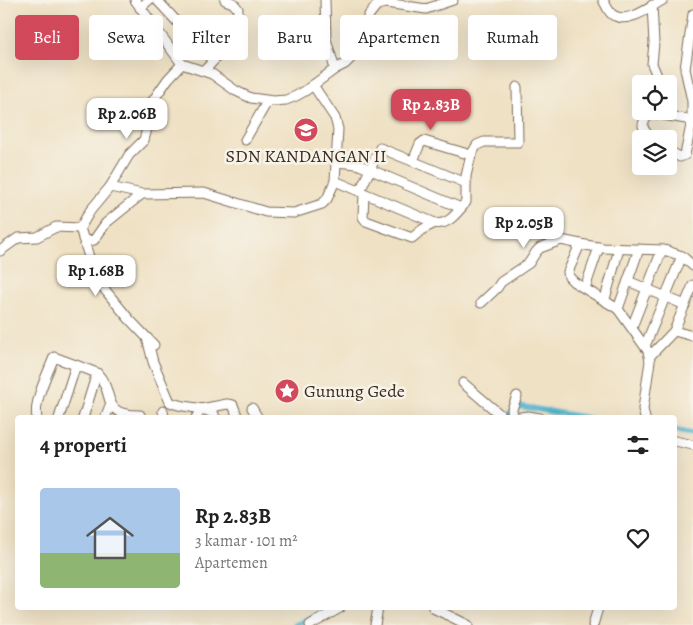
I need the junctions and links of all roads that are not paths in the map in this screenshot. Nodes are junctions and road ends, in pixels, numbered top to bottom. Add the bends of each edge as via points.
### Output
1 (135, 0) edge
2 (149, 0) edge
3 (157, 0) edge
4 (225, 0) edge
5 (325, 0) edge
6 (453, 0) edge
7 (603, 0) edge
8 (663, 0) edge
9 (652, 5) junction
10 (140, 8) junction
11 (693, 14) edge
12 (693, 19) edge
13 (213, 61) junction
14 (182, 64) junction
15 (335, 69) junction
16 (204, 71) junction
17 (657, 75) edge
18 (313, 85) junction
19 (517, 86) dead end
20 (267, 102) junction
21 (677, 117) edge
22 (692, 120) edge
23 (245, 140) dead end
24 (677, 155) edge
25 (471, 156) junction
26 (413, 161) junction
27 (336, 162) junction
28 (369, 169) junction
29 (335, 181) junction
30 (466, 182) junction
31 (110, 187) junction
32 (362, 193) junction
33 (142, 194) junction
34 (461, 208) junction
35 (435, 223) junction
36 (80, 228) junction
37 (83, 239) junction
38 (580, 244) junction
39 (599, 247) junction
40 (620, 249) junction
41 (639, 250) junction
42 (662, 250) junction
43 (0, 251) edge
44 (682, 256) junction
45 (693, 266) edge
46 (628, 281) junction
47 (693, 285) edge
48 (585, 288) junction
49 (647, 288) junction
50 (666, 296) junction
51 (604, 299) junction
52 (481, 302) dead end
53 (685, 305) junction
54 (618, 309) junction
55 (632, 327) junction
56 (674, 332) junction
57 (693, 336) edge
58 (147, 338) junction
59 (154, 345) dead end
60 (646, 346) junction
61 (650, 356) junction
62 (76, 365) junction
63 (97, 373) junction
64 (463, 383) dead end
65 (517, 396) dead end
66 (111, 403) junction
67 (201, 408) junction
68 (252, 408) dead end
69 (37, 415) edge
70 (60, 415) edge
71 (84, 415) edge
72 (105, 415) edge
73 (128, 415) edge
74 (198, 415) edge
75 (214, 415) edge
76 (237, 415) edge
77 (256, 415) edge
78 (510, 415) edge
79 (644, 415) edge
80 (677, 441) edge
81 (693, 445) edge
82 (336, 610) edge
83 (378, 610) edge
84 (437, 610) edge
85 (597, 610) edge
86 (310, 625) edge
87 (375, 625) edge
88 (468, 625) edge
89 (593, 625) edge

1 - 10 street
2 - 10 street
3 - 13 street
4 - 13 street via 238,9 238,16 227,46
5 - 15 street via 326,39
6 - 15 street via 426,9 386,3 377,5 369,15 352,57
7 - 9 street via 615,17 634,15
8 - 9 street
9 - 17 street via 652,64
10 - 14 street
11 - 12 street
12 - 22 street via 685,69 692,101
13 - 16 street
14 - 16 street
14 - 31 street via 152,102 144,140 129,155
15 - 18 street
16 - 20 street via 245,96
18 - 20 street via 286,100
18 - 27 street via 338,126
19 - 25 street via 518,142 482,142
20 - 23 street
21 - 22 street
22 - 24 street via 685,155
25 - 26 street via 424,142
25 - 30 street
26 - 28 street via 380,148
26 - 30 street
27 - 28 street
27 - 29 street
28 - 32 street
28 - 34 street
29 - 32 street
29 - 33 street via 326,201 290,213 261,211 204,193
30 - 34 street via 467,199
31 - 33 street
31 - 36 street
32 - 35 street
32 - 35 street via 366,221 412,238
33 - 37 street via 106,224 94,240
34 - 35 street via 448,221
36 - 37 street
36 - 43 street via 56,227 37,237 18,238
37 - 58 street via 101,285
38 - 39 street
38 - 48 street via 568,276
38 - 52 street via 561,240 540,248 529,263 501,282
39 - 40 street
39 - 48 street
40 - 41 street
40 - 51 street
41 - 42 street
41 - 46 street
42 - 44 street
42 - 49 street
44 - 45 street
44 - 50 street
46 - 49 street
46 - 54 street
47 - 53 street
48 - 51 street
49 - 50 street
49 - 55 street
50 - 53 street
50 - 60 street
51 - 54 street
53 - 56 street
54 - 55 street
55 - 60 street
56 - 57 street
56 - 61 street
58 - 59 street
58 - 67 street via 170,402
60 - 61 street
61 - 79 street
62 - 63 street
62 - 69 street via 54,357 38,401
62 - 70 street
63 - 66 street via 103,379
63 - 71 street
64 - 78 street via 492,409
65 - 78 street
66 - 72 street
66 - 73 street via 115,411
67 - 74 street
67 - 75 street
67 - 76 street via 233,405
68 - 77 street
80 - 81 street
82 - 86 street
83 - 87 street
84 - 88 street
85 - 89 street

